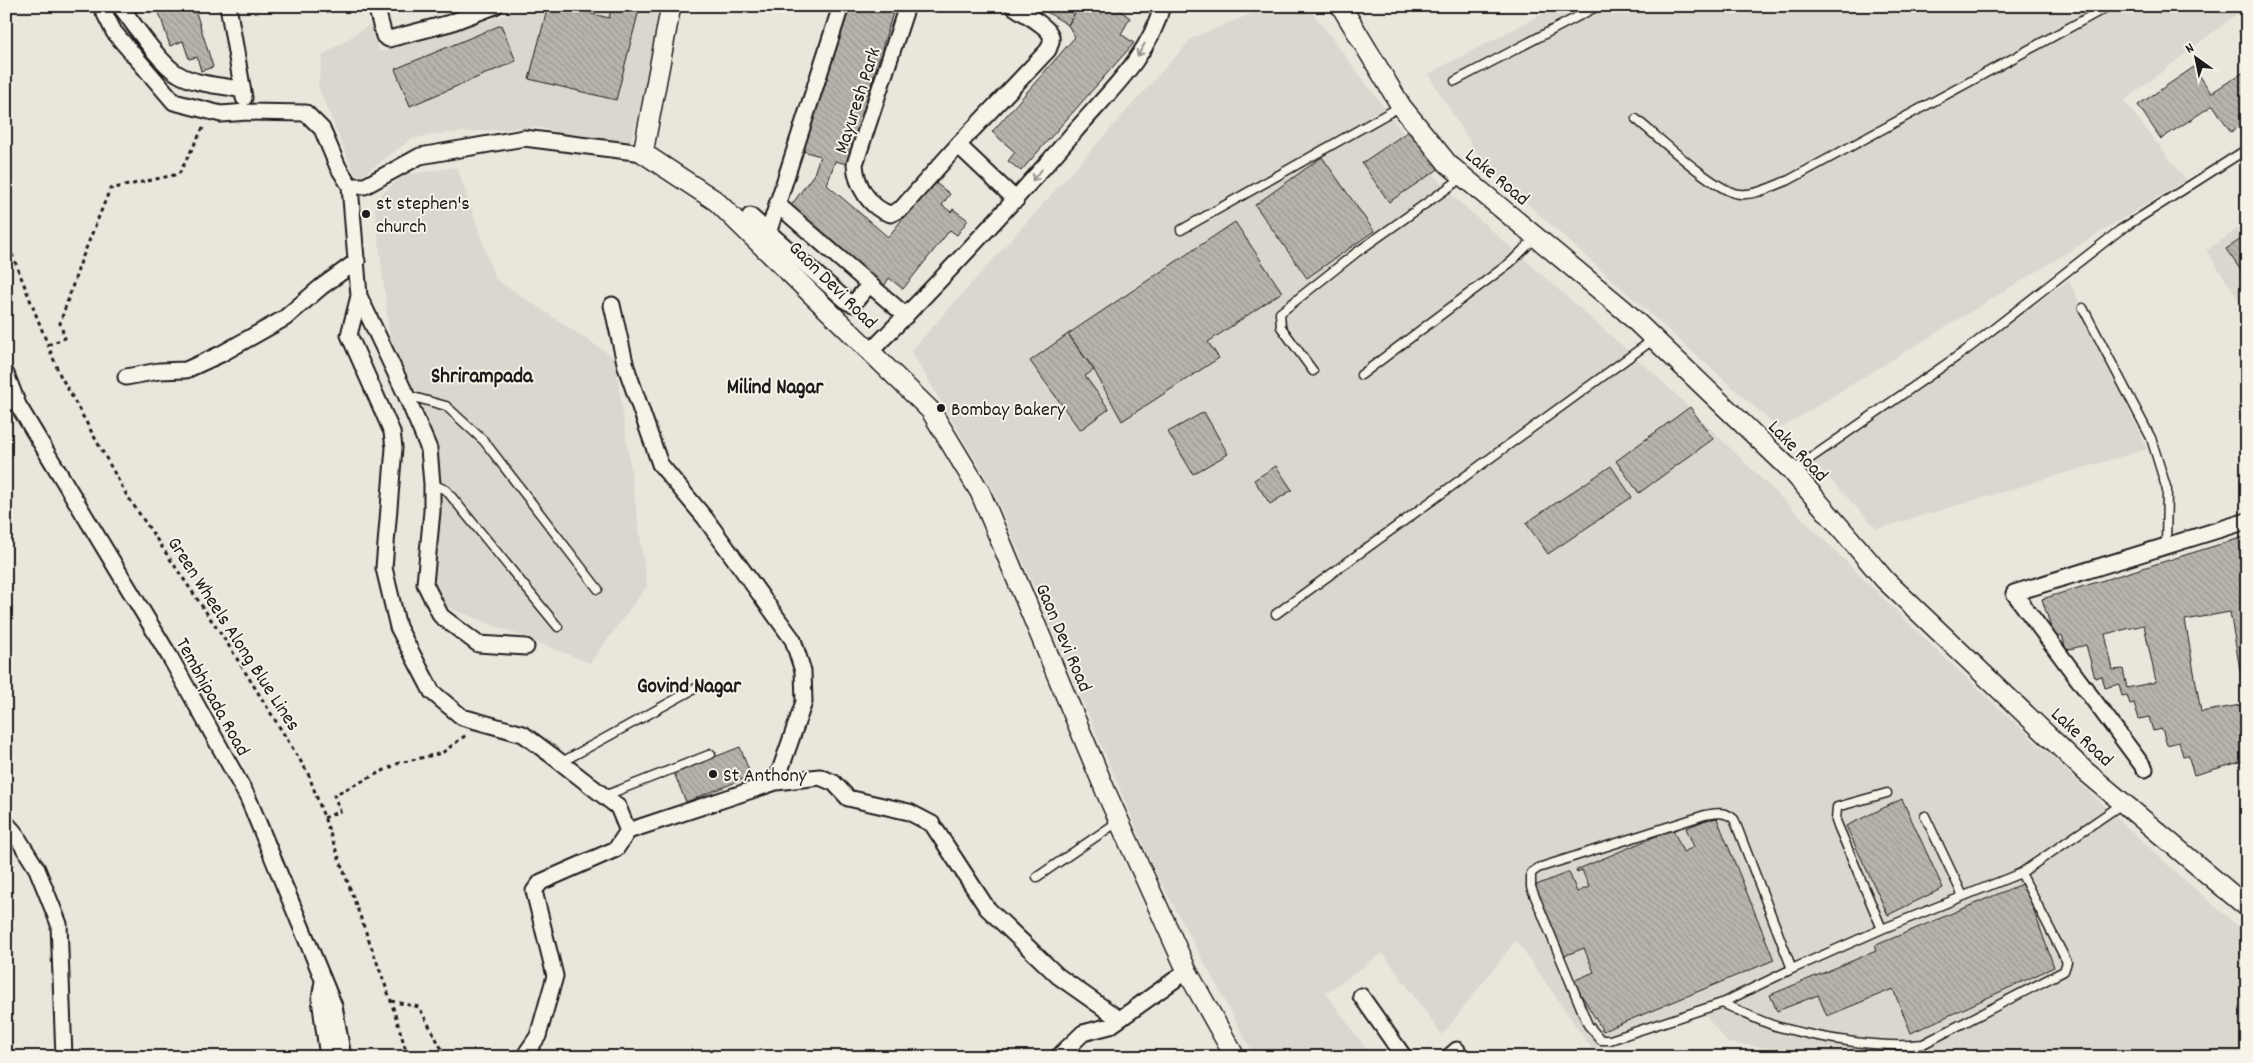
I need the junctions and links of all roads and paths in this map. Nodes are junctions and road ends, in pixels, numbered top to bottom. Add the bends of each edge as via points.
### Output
1 (101, 6) edge
2 (120, 6) edge
3 (228, 6) edge
4 (376, 6) edge
5 (495, 6) edge
6 (672, 6) edge
7 (841, 6) edge
8 (907, 6) edge
9 (1013, 6) edge
10 (1162, 6) edge
11 (1341, 6) edge
12 (1598, 6) edge
13 (2109, 6) edge
14 (2096, 9) edge
15 (1455, 81) dead end
16 (242, 90) junction
17 (1401, 106) junction
18 (211, 112) junction
19 (247, 112) junction
20 (1636, 119) dead end
21 (958, 145) junction
22 (2247, 149) edge
23 (643, 153) junction
24 (1464, 177) junction
25 (350, 186) junction
26 (1016, 200) junction
27 (777, 204) junction
28 (750, 216) dead end
29 (1181, 230) dead end
30 (1536, 237) junction
31 (766, 238) junction
32 (6, 239) edge
33 (357, 261) junction
34 (870, 284) junction
35 (360, 296) junction
36 (612, 305) dead end
37 (2083, 308) dead end
38 (906, 316) junction
39 (1654, 339) junction
40 (48, 345) junction
41 (870, 352) junction
42 (1314, 371) dead end
43 (6, 374) edge
44 (1361, 375) dead end
45 (126, 377) dead end
46 (406, 395) junction
47 (1792, 472) junction
48 (432, 484) junction
49 (2247, 521) edge
50 (2166, 546) junction
51 (598, 588) dead end
52 (1276, 614) dead end
53 (558, 627) dead end
54 (526, 647) dead end
55 (696, 688) dead end
56 (482, 723) junction
57 (712, 754) dead end
58 (560, 763) junction
59 (2145, 768) dead end
60 (776, 782) junction
61 (1887, 793) dead end
62 (604, 796) junction
63 (2124, 803) junction
64 (1925, 816) dead end
65 (324, 818) junction
66 (1119, 821) junction
67 (6, 823) edge
68 (628, 831) junction
69 (2021, 872) junction
70 (1037, 877) dead end
71 (1963, 896) junction
72 (2247, 907) edge
73 (1882, 929) junction
74 (1792, 969) junction
75 (1187, 971) junction
76 (324, 980) junction
77 (1361, 996) dead end
78 (391, 1001) junction
79 (1722, 1003) junction
80 (1119, 1019) junction
81 (523, 1056) edge
82 (64, 1057) edge
83 (328, 1057) edge
84 (344, 1057) edge
85 (398, 1057) edge
86 (408, 1057) edge
87 (417, 1057) edge
88 (446, 1057) edge
89 (1058, 1057) edge
90 (1235, 1057) edge
91 (1404, 1057) edge

1 - 18 street via 114,32 174,102
2 - 16 street via 177,74 199,82
3 - 16 street
4 - 5 street via 384,36 389,39
6 - 23 street
7 - 27 street
8 - 21 street, Mayuresh Park via 855,164 860,187 880,211 891,214 902,208
9 - 21 street via 1045,28 1052,40 1048,50
10 -> 26 street via 1158,20 1134,62
11 - 17 street, Lake Road
12 - 15 lane
13 - 14 lane
14 - 20 lane via 1789,180 1756,193 1735,193 1713,182
16 - 19 street
17 - 24 street, Lake Road via 1448,164
17 - 29 lane
18 - 19 street
18 - 40 path via 179,174 110,189 60,323 65,338
19 - 25 street via 306,113 322,129
21 - 26 street
22 - 47 lane via 2120,230 1965,351
23 - 25 street, Gaon Devi Road via 524,138 420,156 365,186
23 - 31 street, Gaon Devi Road
24 - 30 street, Lake Road
24 - 42 lane via 1357,252 1280,313 1281,327
25 - 33 street
26 - 38 street
27 - 31 street
27 - 34 street
28 - 31 street
30 - 39 street, Lake Road
30 - 44 lane via 1511,262
31 - 34 street via 848,302 853,304
31 - 41 street, Gaon Devi Road
32 - 40 path, Green Wheels Along Blue Lines
33 - 35 street
33 - 45 street via 285,318 221,354 186,370
34 - 38 street
35 - 46 street
35 - 56 street via 349,335 392,432 394,448 384,568 398,627 432,692 462,717
36 - 60 street via 626,367 660,464 705,518 793,640 803,671 804,702
37 - 50 lane via 2151,438 2166,490
38 - 41 street
39 - 47 street, Lake Road
39 - 52 lane
40 - 65 path, Green Wheels Along Blue Lines via 59,373 126,494 229,646 308,773
41 - 66 street, Gaon Devi Road via 931,411 980,492
43 - 76 street, Tembhipada Road via 18,405 170,657 248,798
46 - 48 street via 429,449
46 - 51 lane via 446,406 484,441
47 - 63 street, Lake Road via 1885,580 2085,771
48 - 53 lane via 446,490
48 - 54 street via 425,584 441,616 478,644
49 - 50 street
50 - 59 street via 2014,593
55 - 58 lane
56 - 58 street via 522,734
56 - 65 path via 442,753 399,763 334,795 340,811
57 - 62 lane
58 - 62 street
60 - 68 street
60 - 80 street via 820,777 834,783 848,798 909,812 932,824 987,908 1058,976
61 - 73 lane via 1837,807 1835,813
62 - 68 street via 618,807
63 - 69 lane
63 - 72 street, Lake Road
64 - 71 lane
65 - 78 path, Green Wheels Along Blue Lines
66 - 70 lane
66 - 75 street, Gaon Devi Road
67 - 82 street via 37,869 59,924
68 - 81 street via 616,849 540,882 534,891 555,976 538,1036
69 - 71 lane
69 - 79 lane via 2066,962 2064,972 1923,1044 1902,1046 1777,1027
71 - 73 lane
73 - 74 lane
74 - 79 lane
74 - 79 lane via 1734,819 1727,814 1720,812 1705,816 1530,873 1530,887 1588,1025 1601,1040 1610,1040
75 - 80 street
75 - 90 street, Gaon Devi Road
76 - 83 street via 320,999
76 - 84 street, Tembhipada Road via 334,1006
77 - 91 street
78 - 86 path, Green Wheels Along Blue Lines
78 - 88 path via 419,1007
80 - 89 street via 1110,1026 1083,1033
85 - 87 path, bridge via 416,1052

